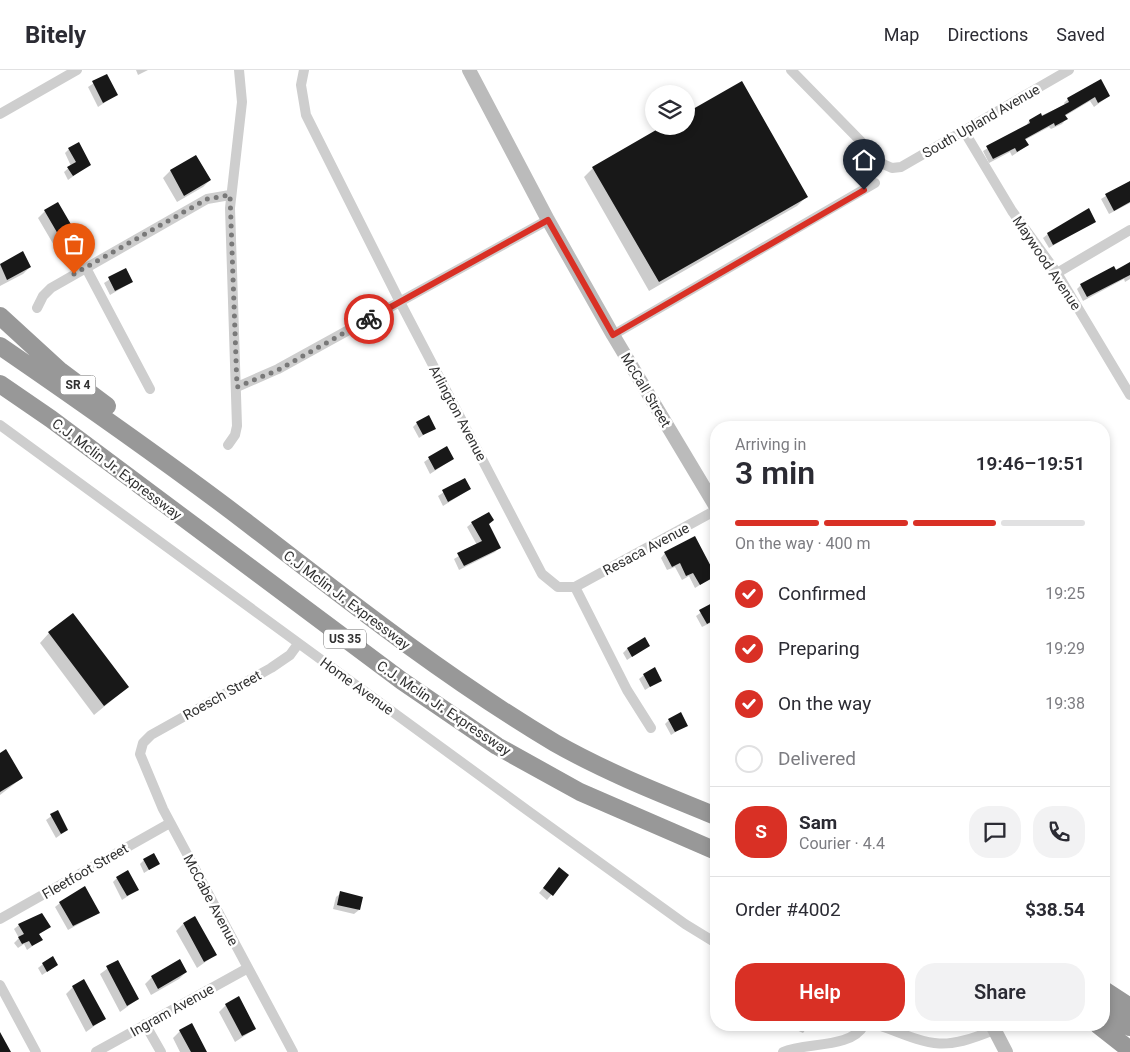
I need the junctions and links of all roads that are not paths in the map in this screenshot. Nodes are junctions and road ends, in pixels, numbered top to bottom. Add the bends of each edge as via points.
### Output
1 (78, 70) edge
2 (239, 70) edge
3 (304, 70) edge
4 (469, 70) edge
5 (791, 70) edge
6 (1069, 70) edge
7 (0, 114) edge
8 (964, 131) junction
9 (875, 183) dead end
10 (230, 195) junction
11 (548, 220) junction
12 (1130, 230) edge
13 (86, 268) junction
14 (1057, 273) junction
15 (400, 302) junction
16 (38, 308) dead end
17 (0, 316) edge
18 (613, 335) junction
19 (0, 346) edge
20 (0, 384) edge
21 (237, 387) junction
22 (150, 389) dead end
23 (1130, 395) edge
24 (0, 424) edge
25 (228, 445) dead end
26 (154, 455) junction
27 (710, 498) edge
28 (710, 511) edge
29 (575, 587) junction
30 (298, 644) junction
31 (651, 728) dead end
32 (143, 743) joint
33 (710, 814) edge
34 (170, 823) junction
35 (710, 848) edge
36 (0, 919) edge
37 (710, 940) edge
38 (248, 968) junction
39 (0, 984) edge
40 (1110, 994) edge
41 (1130, 1007) edge
42 (1110, 1013) edge
43 (145, 1024) junction
44 (1130, 1027) edge
45 (860, 1031) edge
46 (895, 1031) edge
47 (984, 1031) edge
48 (995, 1031) edge
49 (1106, 1031) edge
50 (1130, 1050) edge
51 (36, 1052) edge
52 (96, 1052) edge
53 (161, 1052) edge
54 (294, 1052) edge
55 (783, 1052) edge
56 (1006, 1052) edge

1 - 7 street
2 - 10 street via 242,102
3 - 15 street, Arlington Avenue via 301,85 306,115
4 - 11 street, McCall Street
5 - 8 street, South Upland Avenue via 883,164 892,168 901,167
6 - 8 street, South Upland Avenue
8 - 14 street, Maywood Avenue via 1012,211
9 - 18 street
10 - 13 street via 207,199
10 - 21 street
11 - 15 street
11 - 18 street, McCall Street
12 - 14 street
13 - 16 street via 51,288
13 - 22 street
14 - 23 street, Maywood Avenue
15 - 21 street via 278,370
15 - 29 street, Arlington Avenue via 542,574 558,587
17 - 26 highway, SR 4 via 59,370 117,414
18 - 27 street, McCall Street
19 - 26 highway, C.J Mclin Jr. Expressway / US 35
20 - 35 highway, C.J. Mclin Jr. Expressway / US 35 via 402,681 497,746 580,792
21 - 25 street via 238,426
24 - 30 street, Home Avenue
26 - 33 highway, C.J Mclin Jr. Expressway / US 35 via 398,639 474,692 557,744
28 - 29 street, Resaca Avenue
29 - 31 street via 627,690
30 - 32 street, Roesch Street via 290,655 271,668 151,735
30 - 37 street, Home Avenue
32 - 34 street, McCabe Avenue via 140,754
34 - 36 street, Fleetfoot Street
34 - 38 street, McCabe Avenue
38 - 43 street, Ingram Avenue
38 - 54 street, McCabe Avenue
39 - 51 street
40 - 41 highway
42 - 44 highway
43 - 52 street, Ingram Avenue
43 - 53 street
45 - 55 street via 847,1040 801,1046
46 - 47 street via 928,1043 943,1044 958,1043
48 - 56 street
49 - 50 highway

